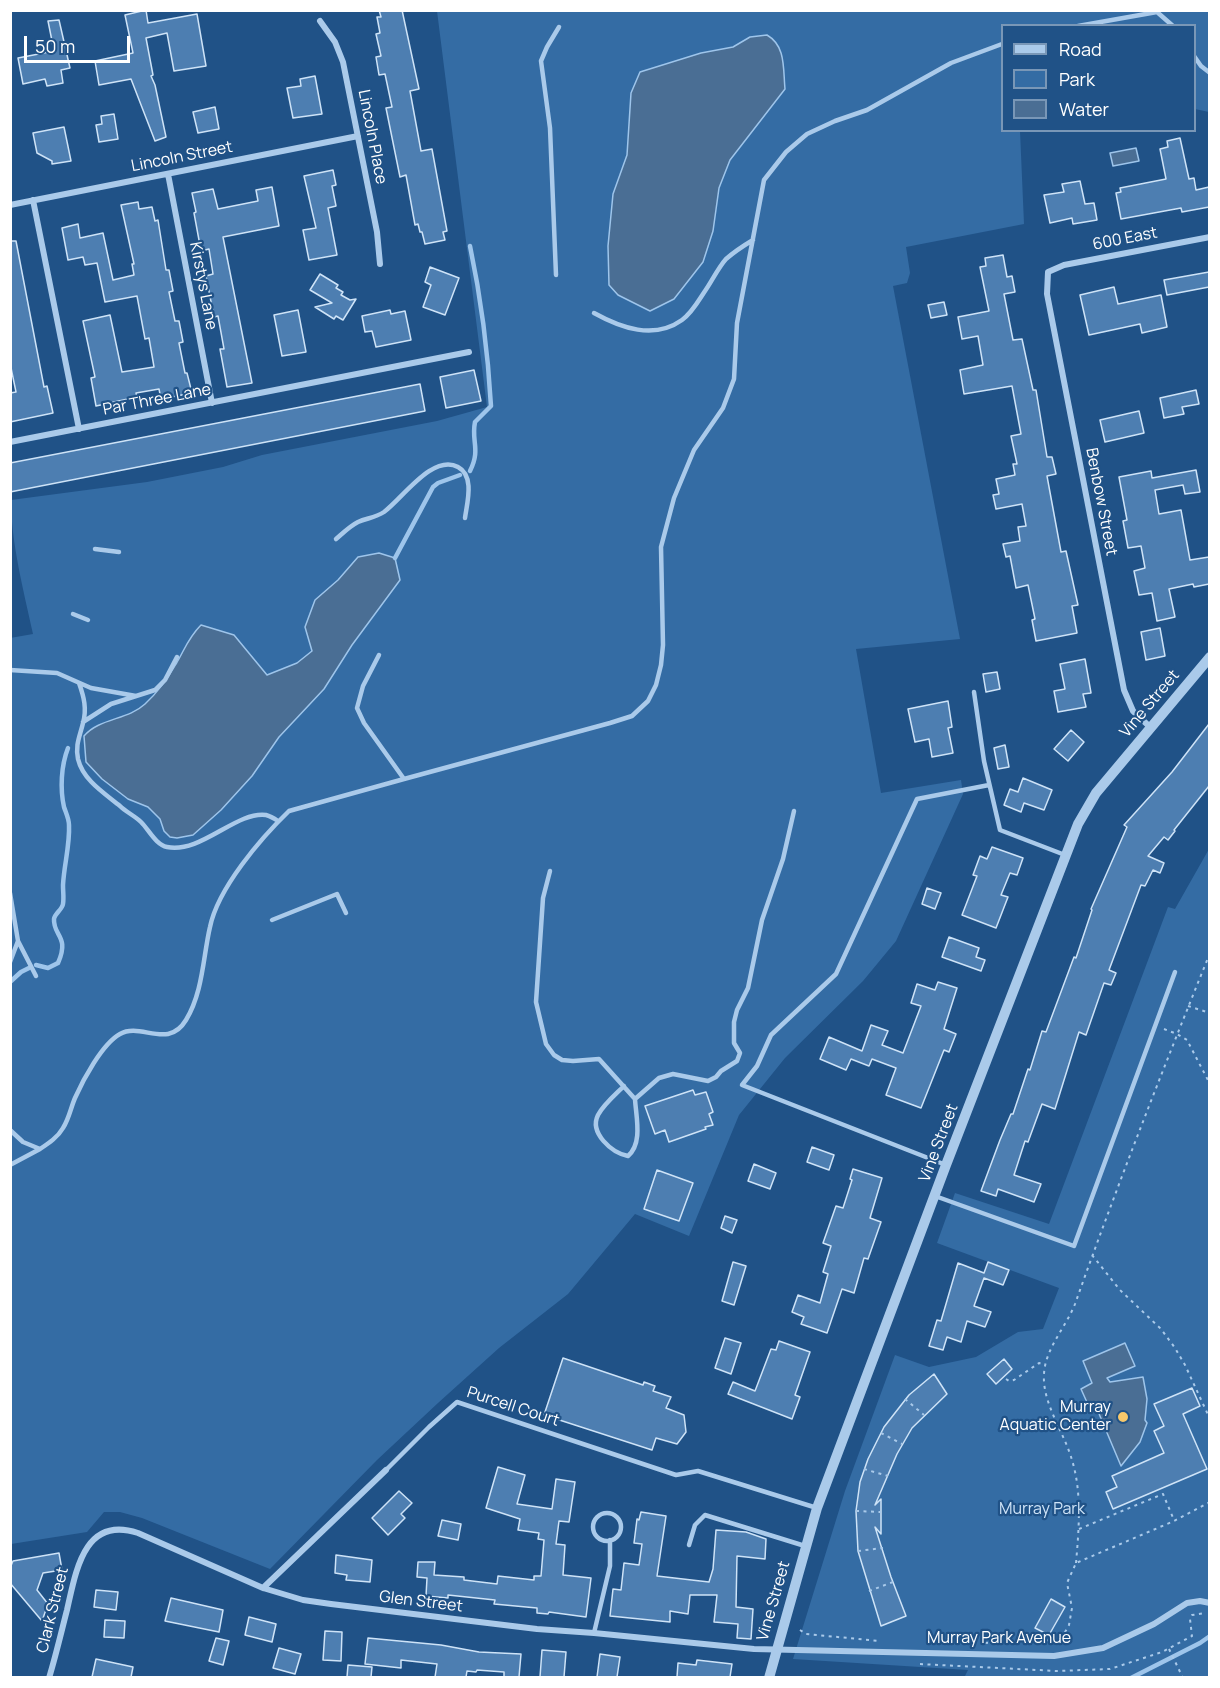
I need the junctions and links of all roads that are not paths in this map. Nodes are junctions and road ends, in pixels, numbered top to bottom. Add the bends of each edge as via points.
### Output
1 (320, 21) dead end
2 (1089, 24) edge
3 (1171, 24) edge
4 (560, 27) dead end
5 (1001, 44) edge
6 (1196, 59) edge
7 (1209, 73) edge
8 (358, 136) junction
9 (168, 174) junction
10 (33, 200) junction
11 (10, 205) edge
12 (1209, 237) edge
13 (753, 240) junction
14 (380, 264) dead end
15 (1048, 273) joint
16 (556, 275) dead end
17 (594, 313) dead end
18 (469, 351) dead end
19 (212, 403) junction
20 (79, 429) junction
21 (10, 442) edge
22 (465, 518) dead end
23 (336, 539) dead end
24 (95, 549) dead end
25 (119, 552) dead end
26 (73, 614) dead end
27 (88, 620) dead end
28 (379, 656) dead end
29 (177, 657) dead end
30 (1209, 657) edge
31 (10, 670) edge
32 (80, 683) junction
33 (974, 692) dead end
34 (135, 696) junction
35 (84, 722) junction
36 (1150, 727) junction
37 (404, 779) junction
38 (989, 785) junction
39 (794, 811) dead end
40 (278, 821) junction
41 (1065, 855) junction
42 (550, 871) dead end
43 (10, 893) edge
44 (346, 913) dead end
45 (272, 920) dead end
46 (18, 941) junction
47 (10, 962) edge
48 (1175, 972) dead end
49 (36, 976) dead end
50 (624, 1086) junction
51 (635, 1099) junction
52 (10, 1130) edge
53 (40, 1149) junction
54 (946, 1164) junction
55 (10, 1165) edge
56 (935, 1196) junction
57 (386, 1470) joint
58 (817, 1508) junction
59 (610, 1540) junction
60 (689, 1545) dead end
61 (805, 1546) junction
62 (85, 1551) joint
63 (263, 1588) junction
64 (1209, 1603) edge
65 (594, 1633) junction
66 (776, 1649) junction
67 (49, 1677) edge
68 (769, 1677) edge

1 - 8 street, Lincoln Place via 340,52
2 - 3 lane via 1157,12
4 - 16 lane via 542,61 550,128
5 - 13 lane via 951,63 867,110 807,134 786,152 764,180
6 - 7 lane
8 - 9 street, Lincoln Street
8 - 14 street, Lincoln Place
9 - 10 street, Lincoln Street
9 - 19 street, Kirstys Lane
10 - 11 street, Lincoln Street
10 - 20 street
12 - 15 street, 600 East via 1064,265
13 - 17 lane via 724,261 682,320 665,328 632,330
13 - 37 lane via 737,323 734,378 723,408 694,450 674,498 661,548 663,645 656,685 648,701 632,716
15 - 36 street, Benbow Street via 1047,294 1122,682 1129,705
18 - 19 street, Par Three Lane
19 - 20 street, Par Three Lane
20 - 21 street, Par Three Lane
22 - 23 lane via 469,483 455,465 440,465 385,511 359,522
24 - 25 lane
26 - 27 lane
28 - 37 lane via 357,708
29 - 34 lane via 155,690
30 - 36 street, Vine Street
31 - 32 lane via 57,673
32 - 34 lane
32 - 35 lane via 85,702
33 - 38 lane
34 - 35 lane via 111,704
35 - 40 lane via 77,740 78,759 86,776 166,847 182,847 206,839 248,818 267,815
36 - 41 street, Vine Street via 1092,799
37 - 40 lane via 289,811
38 - 41 lane via 1000,830
38 - 54 lane via 918,799 836,974 771,1035 757,1066 741,1085
39 - 51 lane via 762,920 748,988 734,1022 734,1043 740,1053 737,1061 708,1081 674,1074 659,1078
40 - 53 lane via 216,905 198,989 186,1020 166,1035 132,1030 110,1042 76,1096 64,1127
41 - 54 street, Vine Street
42 - 50 lane via 543,898 536,1002 546,1044 562,1060 599,1059
43 - 46 lane
44 - 45 lane via 336,894
46 - 47 lane
46 - 49 lane
48 - 56 lane via 1074,1246
50 - 51 lane
50 - 51 lane via 597,1116 596,1126 604,1141 628,1156 637,1142
52 - 53 lane via 23,1142
53 - 55 lane
54 - 56 street, Vine Street
56 - 58 street, Vine Street
57 - 58 lane, Purcell Court via 457,1402 676,1476 698,1471
57 - 63 street, Purcell Court
58 - 61 street, Vine Street
59 - 59 lane via 595,1533 594,1525 602,1515 610,1514 620,1523 620,1532
59 - 65 lane via 610,1566
60 - 61 lane via 694,1525 705,1515
61 - 66 street, Vine Street
62 - 63 street, Glen Street via 101,1533 129,1529
62 - 67 street, Clark Street
63 - 65 street, Glen Street via 331,1604
64 - 66 street, Murray Park Avenue via 1187,1603 1155,1624 1103,1648 1054,1656
65 - 66 street, Glen Street
66 - 68 street, Vine Street

